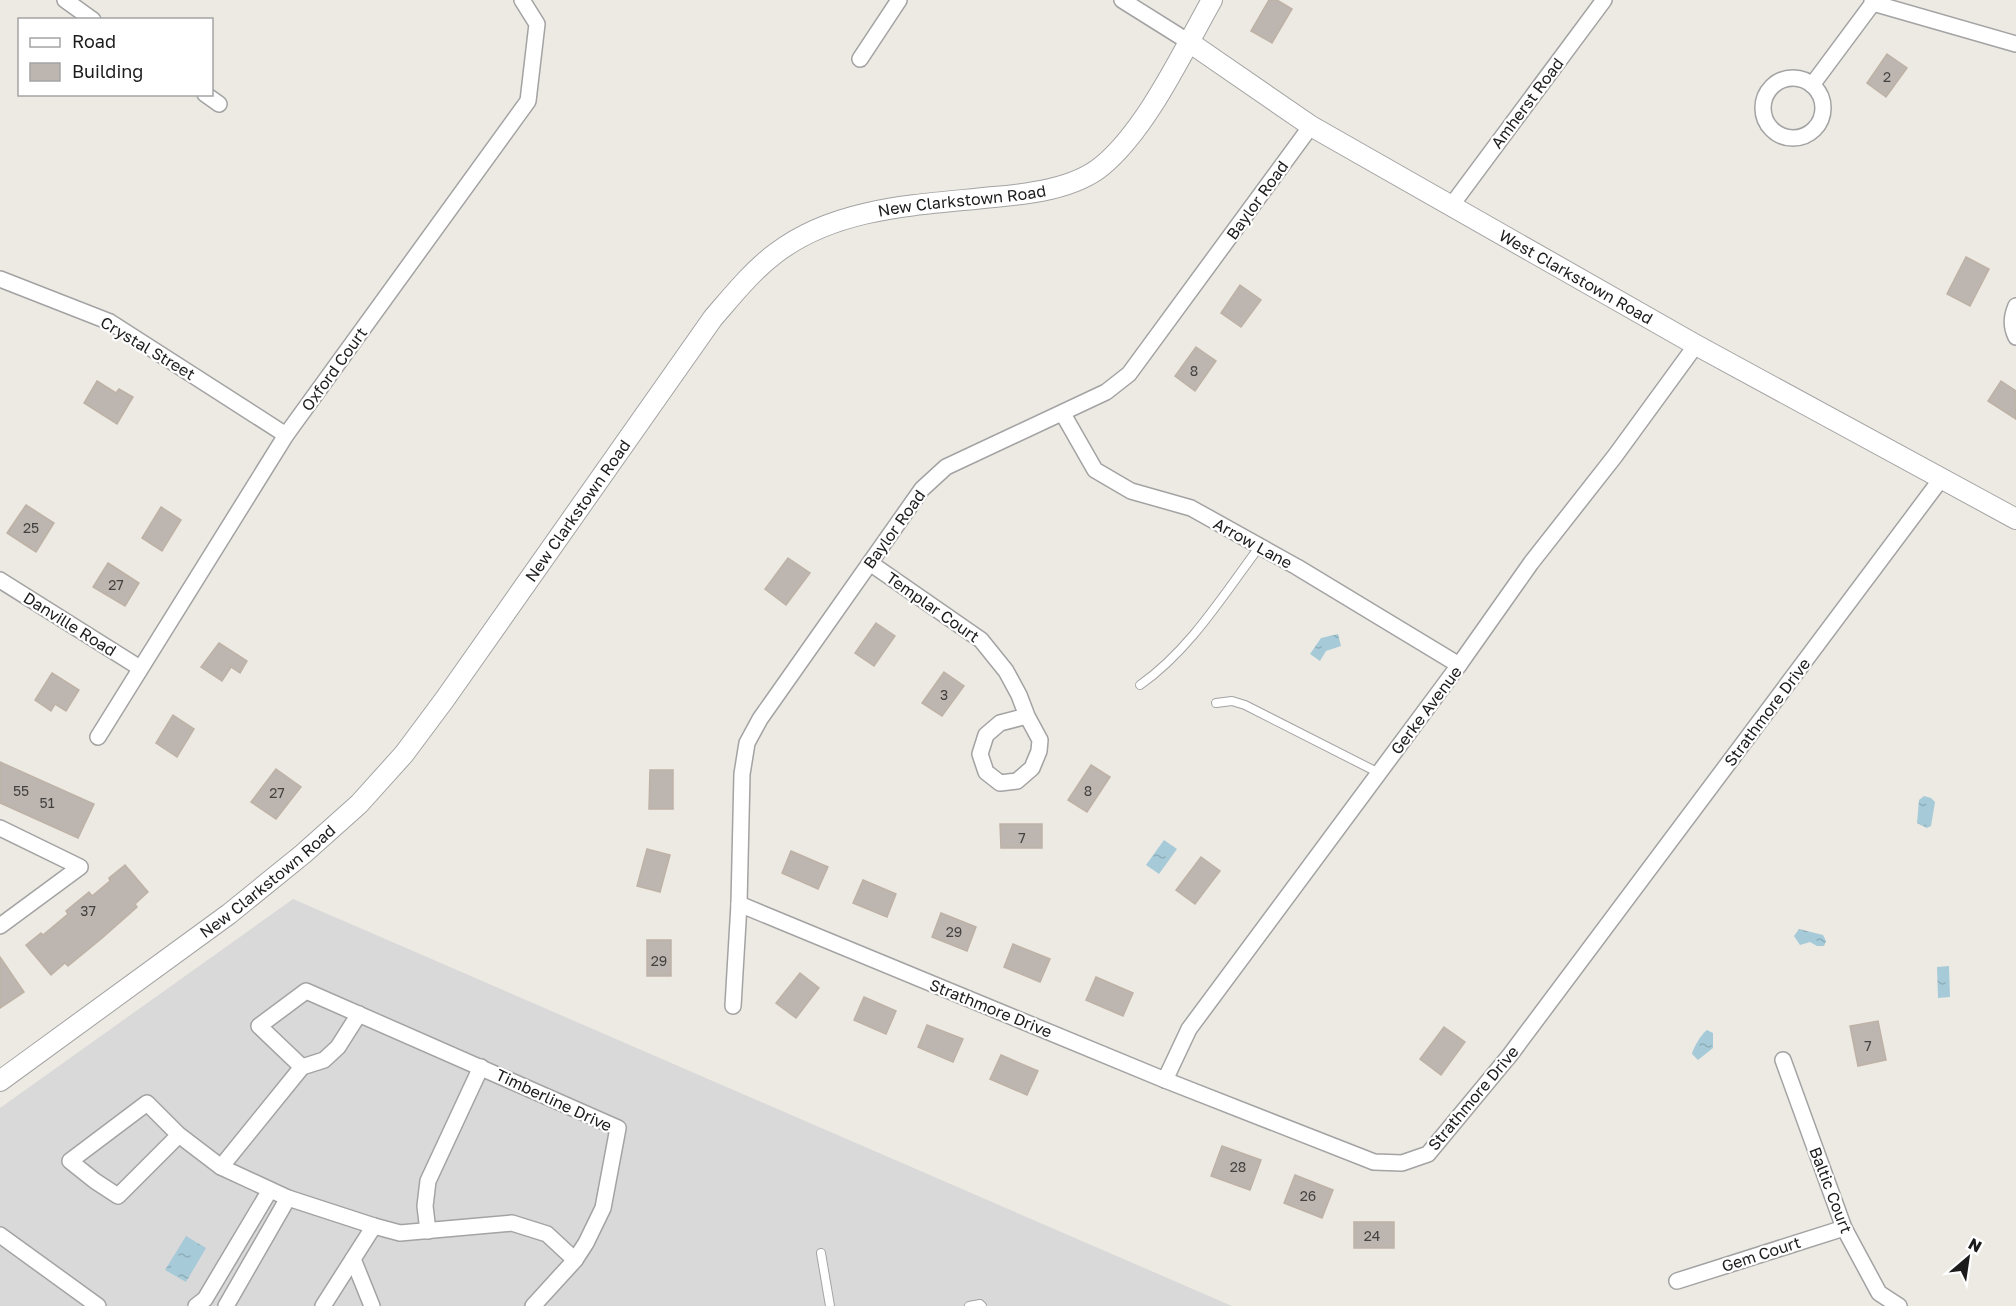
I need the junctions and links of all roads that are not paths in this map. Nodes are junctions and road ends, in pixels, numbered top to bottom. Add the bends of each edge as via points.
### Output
1 (64, 0) edge
2 (522, 0) edge
3 (899, 0) edge
4 (1122, 0) edge
5 (1212, 0) edge
6 (1604, 0) edge
7 (1872, 1) edge
8 (90, 18) edge
9 (1189, 42) junction
10 (2016, 44) edge
11 (860, 59) dead end
12 (1812, 85) dead end
13 (208, 96) edge
14 (219, 104) dead end
15 (1311, 126) junction
16 (1451, 206) junction
17 (0, 279) edge
18 (2016, 306) edge
19 (2016, 337) edge
20 (1696, 345) junction
21 (1063, 414) junction
22 (286, 435) junction
23 (1941, 478) junction
24 (2016, 519) edge
25 (1260, 546) junction
26 (870, 563) junction
27 (0, 580) edge
28 (1459, 665) junction
29 (140, 668) junction
30 (1140, 685) dead end
31 (1216, 703) dead end
32 (1027, 716) junction
33 (98, 737) dead end
34 (1379, 773) junction
35 (0, 828) edge
36 (739, 904) junction
37 (0, 926) edge
38 (733, 1006) dead end
39 (358, 1014) junction
40 (1782, 1060) dead end
41 (302, 1067) junction
42 (481, 1067) junction
43 (1165, 1080) junction
44 (0, 1081) edge
45 (179, 1135) junction
46 (221, 1167) junction
47 (270, 1190) junction
48 (288, 1198) junction
49 (374, 1226) junction
50 (1844, 1227) junction
51 (428, 1231) junction
52 (0, 1234) edge
53 (821, 1253) dead end
54 (353, 1259) junction
55 (575, 1260) junction
56 (1677, 1281) dead end
57 (98, 1306) edge
58 (196, 1306) edge
59 (226, 1306) edge
60 (323, 1306) edge
61 (372, 1306) edge
62 (532, 1306) edge
63 (830, 1306) edge
64 (969, 1306) edge
65 (982, 1306) edge
66 (1899, 1306) edge

1 - 8 street
2 - 22 street, Oxford Court via 537,24 528,101
3 - 11 street
4 - 9 street
5 - 9 street
6 - 16 street, Amherst Road
7 - 10 street
7 - 12 street
9 - 15 street, West Clarkstown Road
9 - 44 street, New Clarkstown Road via 1129,139 1101,167 1074,181 1024,194 857,215 818,229 777,252 743,282 713,318 445,699 360,804 229,914
13 - 14 street
15 - 16 street, West Clarkstown Road
15 - 21 street, Baylor Road via 1129,375
16 - 20 street, West Clarkstown Road
17 - 22 street, Crystal Street via 110,322
18 - 19 street via 2012,328
20 - 23 street, West Clarkstown Road
20 - 28 street, Gerke Avenue
21 - 25 street, Arrow Lane via 1095,470 1131,491 1191,508
21 - 26 street, Baylor Road via 946,467 921,489
22 - 29 street, Oxford Court
23 - 24 street, West Clarkstown Road
23 - 43 street, Strathmore Drive via 1510,1054 1428,1154 1402,1163 1374,1162
25 - 28 street, Arrow Lane
25 - 30 lane via 1185,645
26 - 32 street, Templar Court via 981,640 1006,671
26 - 36 street, Baylor Road via 747,743 742,774
27 - 29 street, Danville Road
28 - 34 street, Gerke Avenue
29 - 33 street, Oxford Court
31 - 34 lane via 1232,701 1245,705
32 - 32 street, Templar Court via 1040,740 1039,751 1032,768 1017,781 1000,783 987,772 980,754 986,735 1000,723
34 - 43 street, Gerke Avenue via 1189,1029
35 - 37 street via 80,867
36 - 38 street, Baylor Road
36 - 43 street, Strathmore Drive
39 - 41 street via 338,1047 324,1060
39 - 41 street, Timberline Drive via 306,991 259,1026
39 - 42 street, Timberline Drive
40 - 50 street, Baltic Court
41 - 46 street
42 - 51 street, Timberline Drive via 428,1181
42 - 55 street, Timberline Drive via 618,1128 603,1208
45 - 45 street via 147,1103 70,1161 118,1196
45 - 46 street
46 - 47 street
47 - 48 street
47 - 58 street via 205,1299
48 - 49 street
48 - 59 street
49 - 51 street via 400,1233
49 - 54 street
50 - 56 street, Gem Court
50 - 66 street, Baltic Court via 1879,1293
51 - 55 street via 512,1223 547,1234
52 - 57 street
53 - 63 lane
54 - 60 street
54 - 61 street
55 - 62 street
64 - 65 lane

